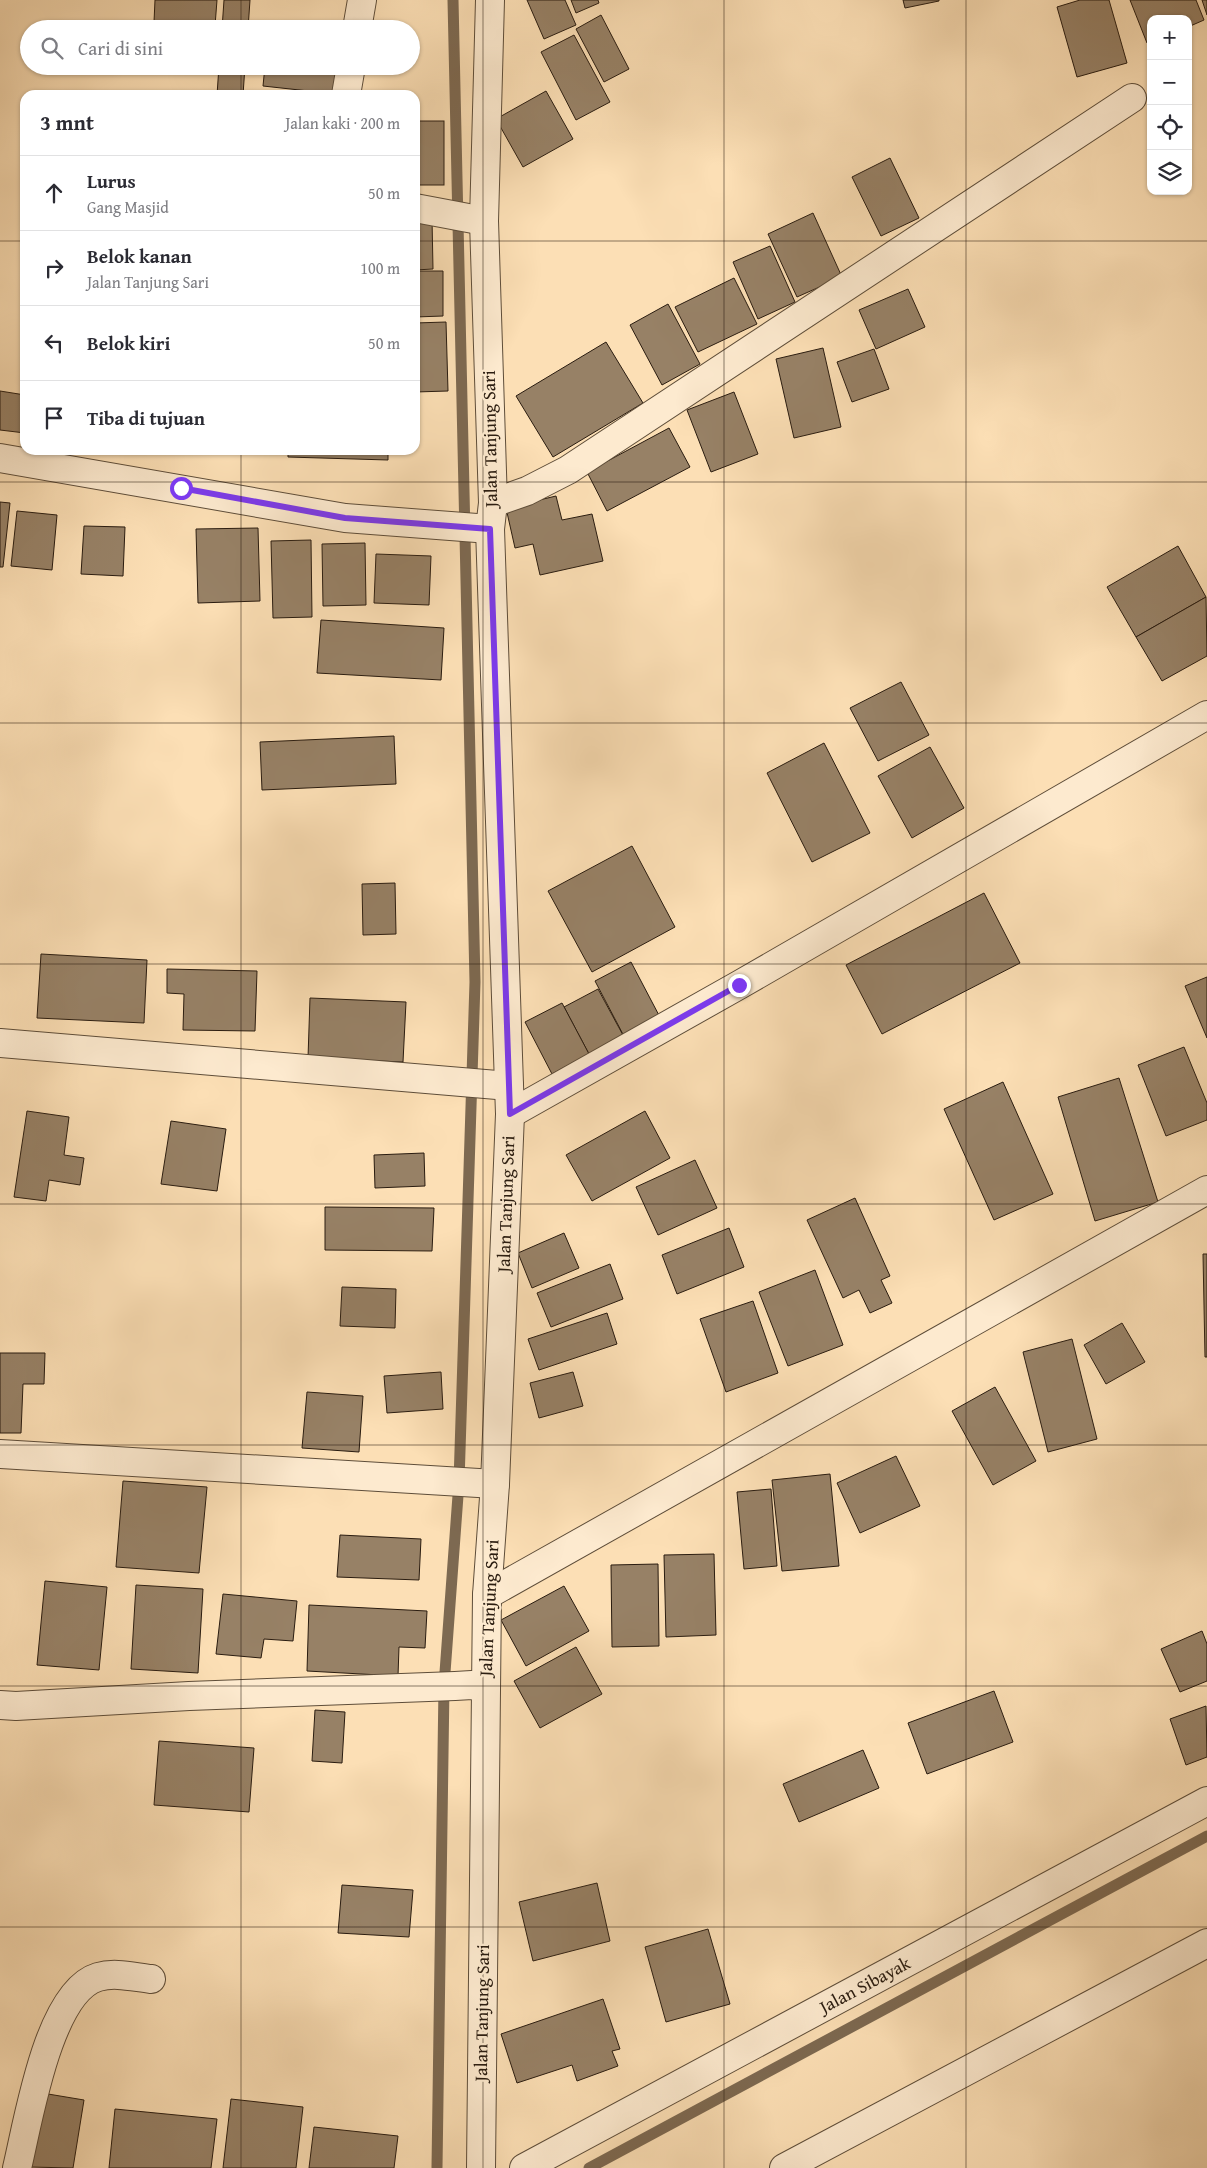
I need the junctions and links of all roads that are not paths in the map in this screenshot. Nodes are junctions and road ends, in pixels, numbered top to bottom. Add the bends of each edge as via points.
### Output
1 (362, 0) edge
2 (490, 0) edge
3 (359, 20) edge
4 (349, 75) edge
5 (347, 90) edge
6 (1132, 98) dead end
7 (420, 209) edge
8 (466, 218) junction
9 (0, 458) edge
10 (491, 516) junction
11 (1207, 715) edge
12 (0, 1043) edge
13 (490, 1084) junction
14 (510, 1114) junction
15 (1207, 1190) edge
16 (0, 1454) edge
17 (482, 1484) junction
18 (487, 1595) junction
19 (471, 1686) junction
20 (0, 1705) edge
21 (1207, 1802) edge
22 (1207, 1943) edge
23 (151, 1979) dead end
24 (17, 2168) edge
25 (481, 2168) edge
26 (524, 2168) edge
27 (784, 2168) edge

1 - 3 street
2 - 8 street, Jalan Tanjung Sari
4 - 5 street
6 - 10 street via 568,470 527,491
7 - 8 street
8 - 10 street, Jalan Tanjung Sari
9 - 10 street via 345,518
10 - 13 street, Jalan Tanjung Sari
11 - 14 street
12 - 13 street
13 - 14 street, Jalan Tanjung Sari
14 - 17 street, Jalan Tanjung Sari
15 - 18 street
16 - 17 street
17 - 18 street, Jalan Tanjung Sari
18 - 19 street, Jalan Tanjung Sari
19 - 20 street
19 - 25 street, Jalan Tanjung Sari
21 - 26 street, Jalan Sibayak
22 - 27 street
23 - 24 street via 114,1974 97,1977 83,1985 72,1999 49,2040

